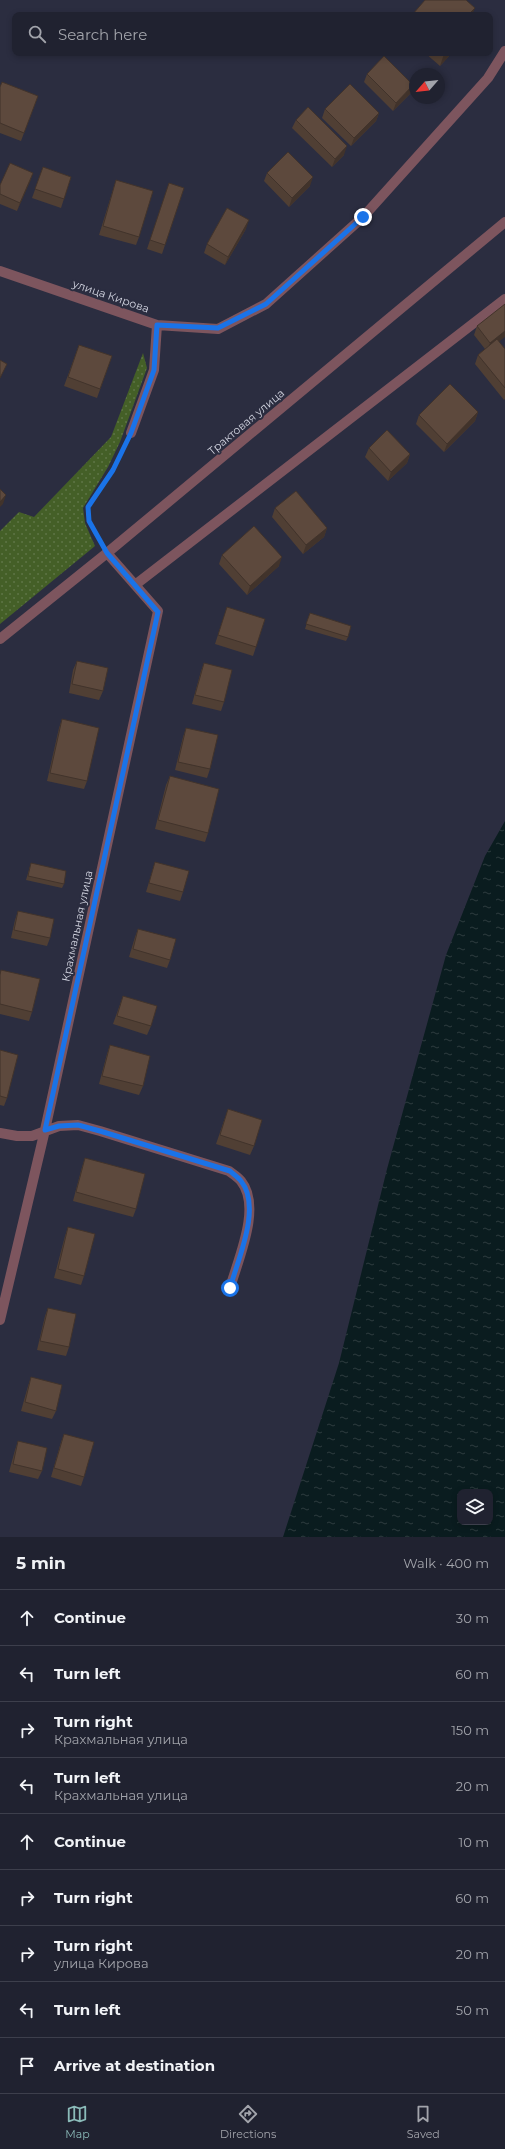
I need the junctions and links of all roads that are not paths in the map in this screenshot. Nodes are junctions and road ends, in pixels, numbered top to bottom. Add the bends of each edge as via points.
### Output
1 (505, 51) edge
2 (505, 222) edge
3 (0, 271) edge
4 (505, 299) edge
5 (157, 325) junction
6 (131, 433) road end
7 (107, 553) junction
8 (136, 585) junction
9 (0, 639) edge
10 (45, 1130) junction
11 (0, 1133) edge
12 (230, 1288) dead end
13 (0, 1320) edge

1 - 5 street, улица Кирова via 488,78 363,217 266,304 218,328
2 - 7 street, Трактовая улица
3 - 5 street, улица Кирова
4 - 8 street
5 - 6 street via 154,370
7 - 8 street, Крахмальная улица
7 - 9 street, Трактовая улица
8 - 10 street, Крахмальная улица via 158,612
10 - 11 street via 32,1136
10 - 12 street via 78,1125 230,1171 247,1191 250,1212
10 - 13 street, Крахмальная улица

